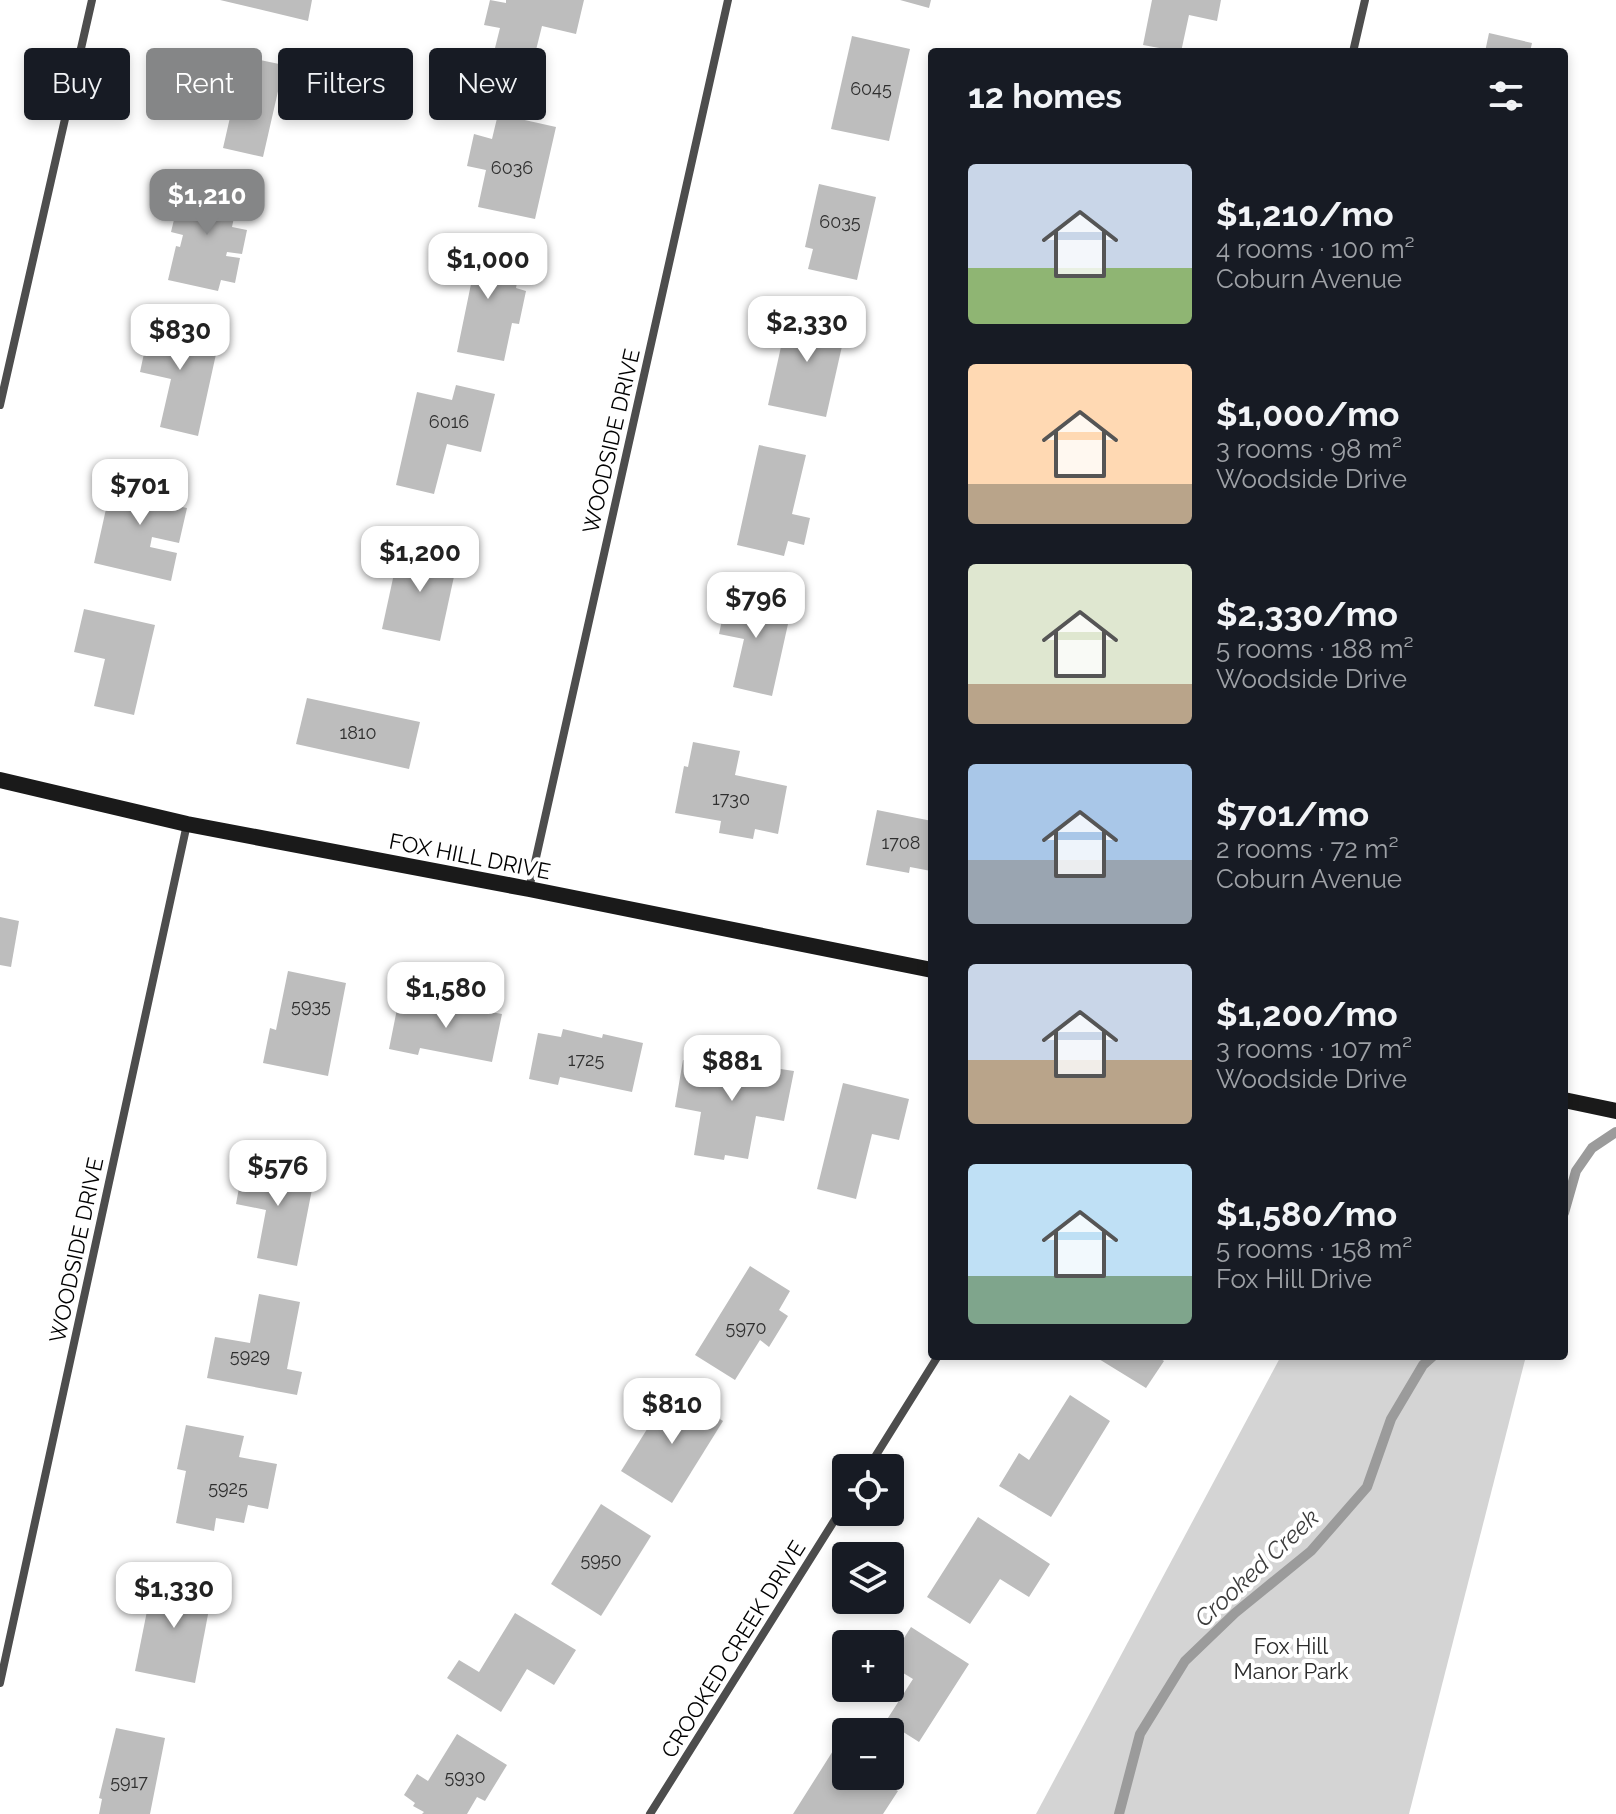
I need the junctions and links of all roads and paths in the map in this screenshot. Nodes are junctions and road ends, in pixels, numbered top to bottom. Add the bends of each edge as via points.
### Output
1 (92, 0) edge
2 (728, 0) edge
3 (1365, 0) edge
4 (1354, 48) edge
5 (0, 405) edge
6 (0, 780) edge
7 (187, 824) junction
8 (529, 889) junction
9 (928, 969) edge
10 (1568, 1101) edge
11 (1616, 1111) edge
12 (936, 1360) edge
13 (877, 1454) edge
14 (832, 1524) edge
15 (0, 1683) edge
16 (650, 1814) edge

1 - 5 street
2 - 8 street, WOODSIDE DRIVE
3 - 4 street
6 - 7 street, FOX HILL DRIVE
7 - 8 street, FOX HILL DRIVE
7 - 15 street, WOODSIDE DRIVE
8 - 9 street, FOX HILL DRIVE
10 - 11 street
12 - 13 street
14 - 16 street, CROOKED CREEK DRIVE

